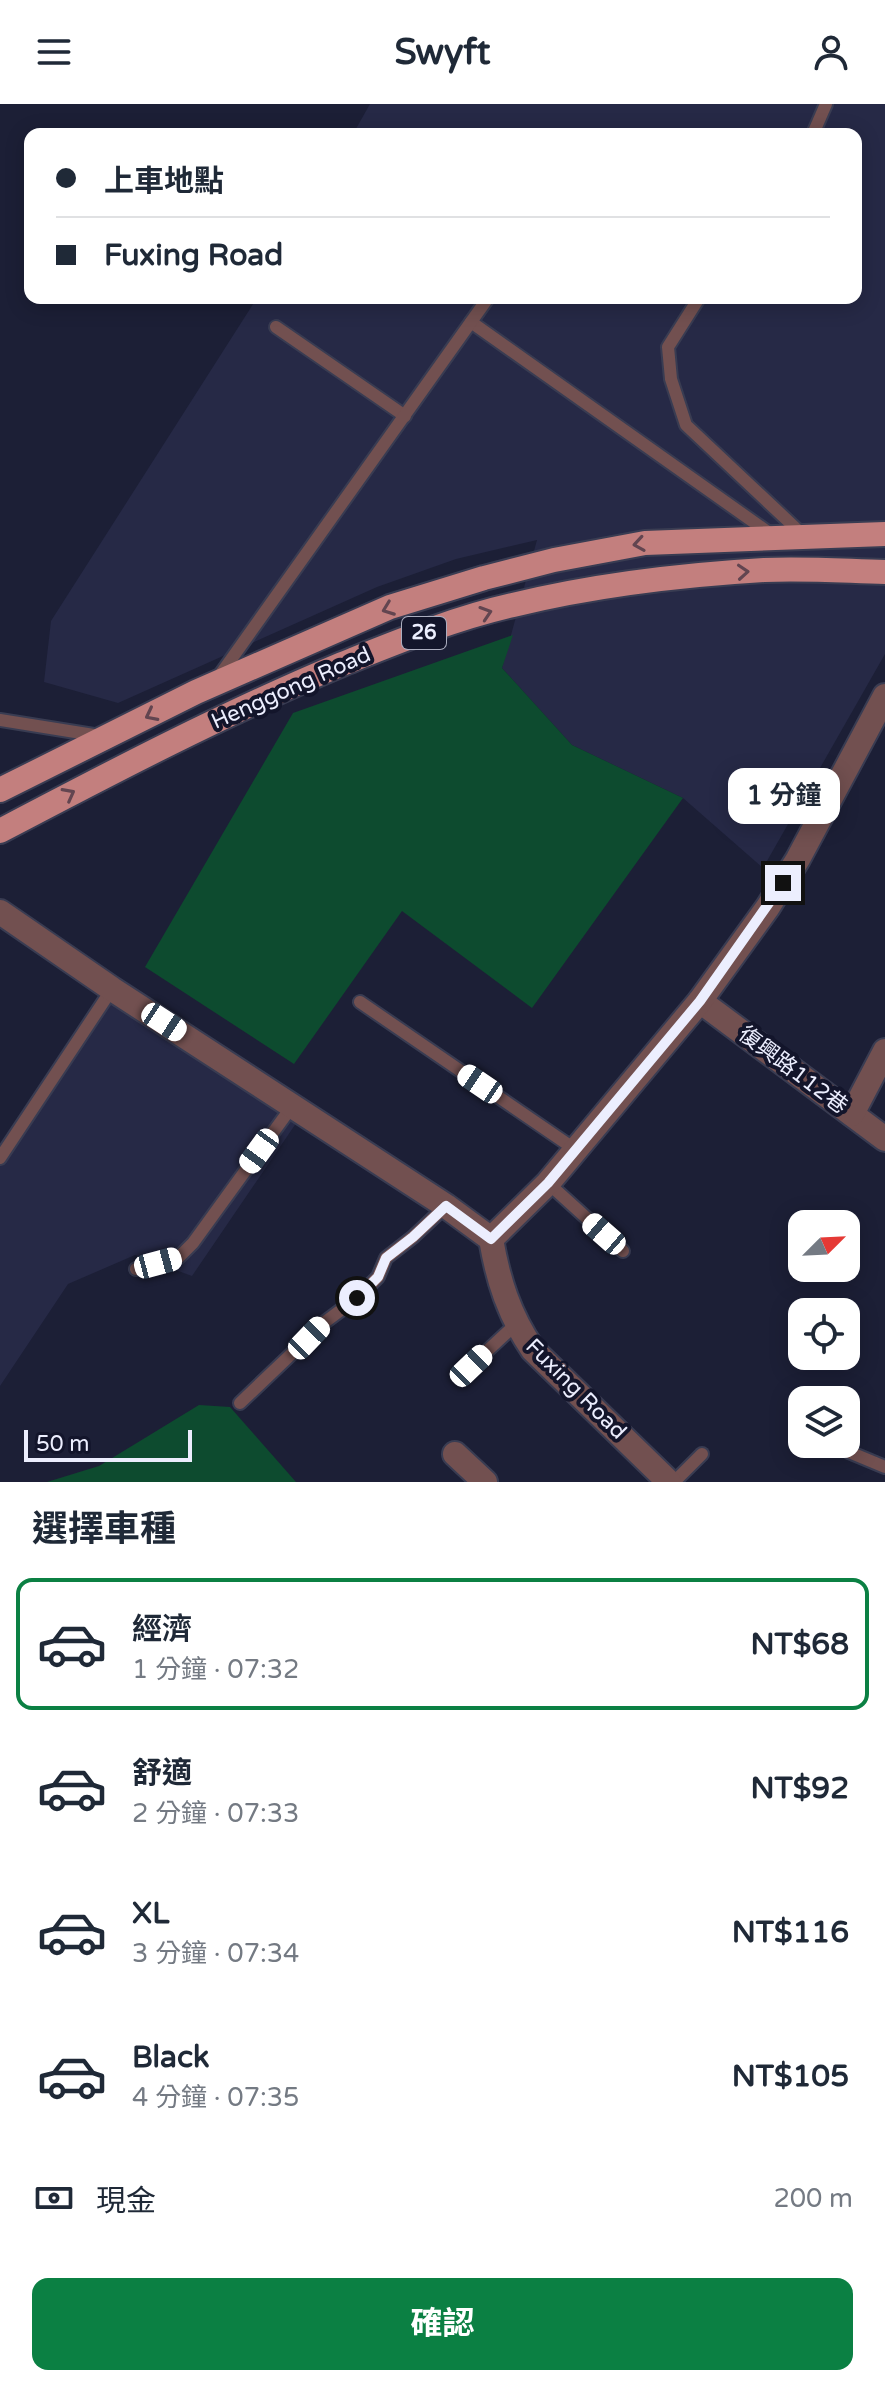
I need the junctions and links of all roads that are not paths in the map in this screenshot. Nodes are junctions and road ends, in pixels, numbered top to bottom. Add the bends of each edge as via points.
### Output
1 (826, 104) edge
2 (816, 128) edge
3 (484, 304) edge
4 (695, 304) edge
5 (471, 322) junction
6 (276, 327) dead end
7 (405, 416) junction
8 (885, 534) edge
9 (774, 536) junction
10 (804, 536) junction
11 (885, 572) edge
12 (214, 685) junction
13 (885, 696) edge
14 (0, 720) edge
15 (877, 732) edge
16 (107, 737) junction
17 (0, 790) edge
18 (0, 831) edge
19 (0, 912) edge
20 (112, 989) junction
21 (700, 1001) junction
22 (360, 1002) dead end
23 (885, 1051) edge
24 (293, 1105) junction
25 (852, 1114) junction
26 (885, 1139) edge
27 (576, 1150) junction
28 (0, 1158) edge
29 (548, 1183) junction
30 (446, 1206) junction
31 (491, 1239) junction
32 (623, 1251) dead end
33 (136, 1269) dead end
34 (515, 1325) junction
35 (471, 1366) dead end
36 (240, 1403) dead end
37 (455, 1454) dead end
38 (702, 1454) dead end
39 (860, 1457) edge
40 (885, 1467) edge
41 (485, 1482) edge
42 (672, 1482) edge

1 - 2 lane
3 - 5 lane
4 - 10 lane via 668,347 671,379 686,425
5 - 7 lane
5 - 9 lane
6 - 7 lane
7 - 12 lane
8 - 10 main road, Henggong Road / 26
9 - 10 main road, Henggong Road / 26
9 -> 12 main road, Henggong Road / 26 via 645,543 484,578 390,607
18 -> 11 main road, Henggong Road / 26 via 142,756 302,681 403,639 510,605 700,575
12 -> 16 main road, Henggong Road / 26
13 - 15 street
14 - 16 lane
15 - 21 street via 768,907
16 - 17 main road, Henggong Road / 26
19 - 20 street
20 - 24 street
20 - 28 lane
21 - 25 street, 復興路112巷
21 - 27 street
22 - 27 lane
23 - 25 street
24 - 30 street
24 - 33 lane via 193,1243 179,1257
25 - 26 street, 復興路112巷
27 - 29 street
29 - 31 street
29 - 32 lane
30 - 31 street
30 - 36 lane via 386,1258 378,1277 357,1298
31 - 34 street, Fuxing Road
34 - 35 lane
34 - 42 street, Fuxing Road via 533,1350
37 - 41 street
38 - 42 lane
39 - 40 lane

